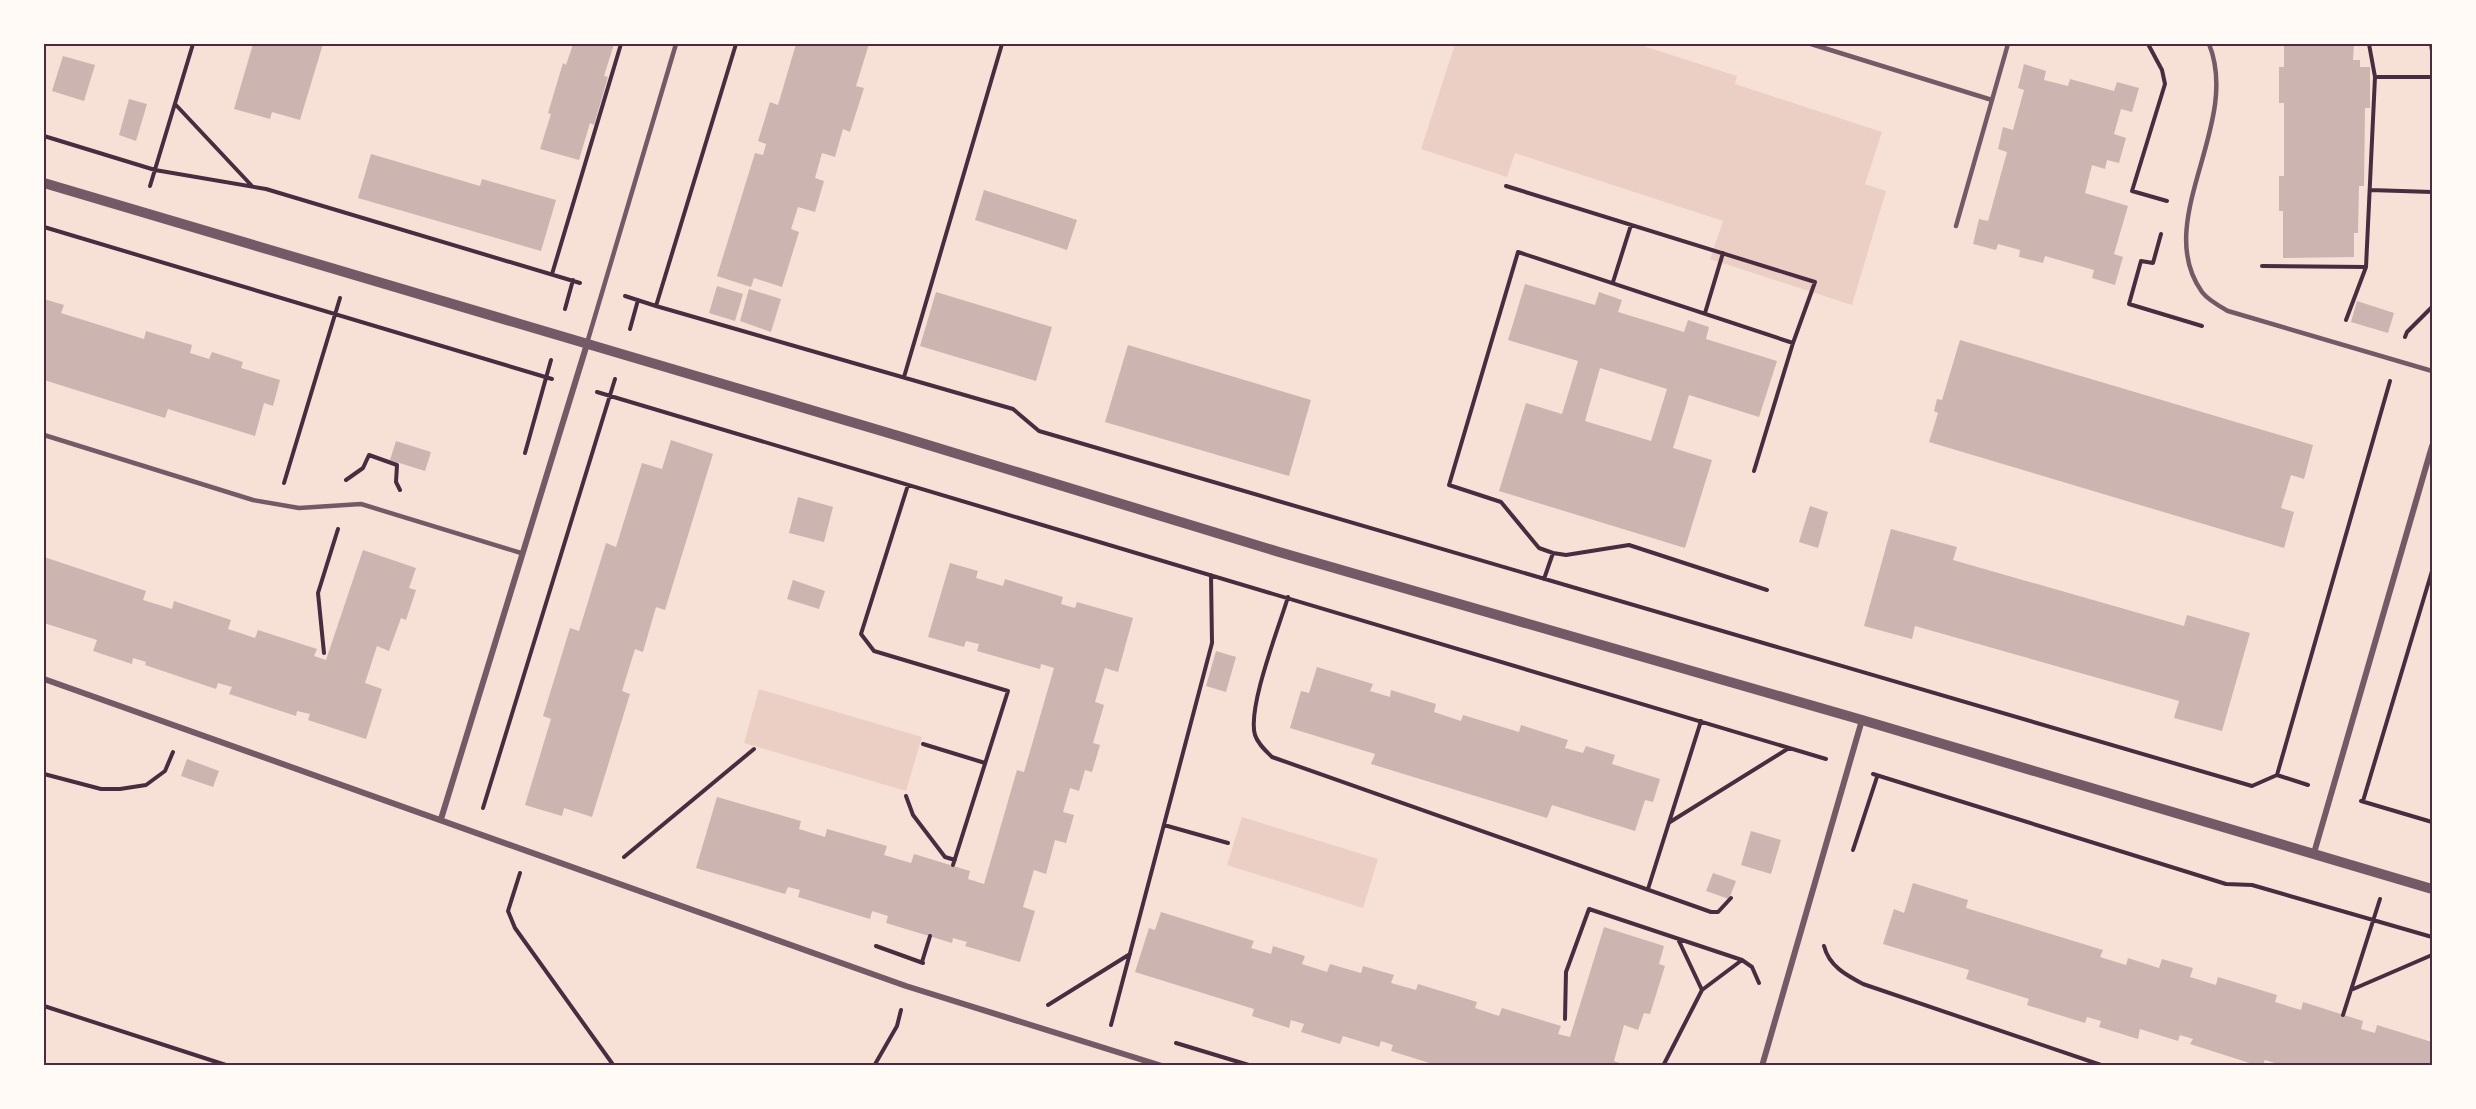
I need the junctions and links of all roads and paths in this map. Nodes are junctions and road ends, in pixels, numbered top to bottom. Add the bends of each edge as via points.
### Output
1 (193, 44) edge
2 (621, 44) edge
3 (676, 44) edge
4 (736, 44) edge
5 (1002, 44) edge
6 (1810, 44) edge
7 (2008, 44) edge
8 (2209, 44) edge
9 (2369, 44) edge
10 (2431, 44) edge
11 (2433, 51) edge
12 (2375, 77) junction
13 (2433, 77) edge
14 (1992, 100) junction
15 (175, 104) junction
16 (44, 136) edge
17 (155, 170) junction
18 (44, 183) edge
19 (1506, 186) dead end
20 (253, 187) junction
21 (2370, 190) junction
22 (2433, 192) edge
23 (142, 212) junction
24 (1631, 225) junction
25 (1956, 226) dead end
26 (44, 227) edge
27 (1723, 254) junction
28 (2262, 266) dead end
29 (2366, 267) junction
30 (348, 273) junction
31 (552, 274) junction
32 (1613, 282) junction
33 (603, 290) junction
34 (638, 300) junction
35 (656, 306) junction
36 (1705, 313) junction
37 (335, 315) junction
38 (2344, 325) dead end
39 (1793, 343) junction
40 (587, 344) junction
41 (623, 354) junction
42 (2433, 371) edge
43 (904, 378) junction
44 (2390, 382) dead end
45 (574, 386) junction
46 (610, 396) junction
47 (44, 435) edge
48 (2433, 446) edge
49 (1754, 471) dead end
50 (273, 482) dead end
51 (338, 483) dead end
52 (284, 484) junction
53 (291, 485) dead end
54 (908, 485) junction
55 (406, 498) dead end
56 (340, 523) dead end
57 (521, 553) junction
58 (1553, 553) junction
59 (2433, 571) edge
60 (1211, 575) junction
61 (1544, 579) junction
62 (1767, 590) dead end
63 (1288, 597) junction
64 (324, 653) dead end
65 (44, 679) edge
66 (1862, 720) junction
67 (1701, 721) junction
68 (184, 729) junction
69 (923, 744) dead end
70 (1790, 748) junction
71 (754, 749) dead end
72 (985, 764) junction
73 (1849, 766) junction
74 (44, 774) edge
75 (1877, 777) junction
76 (448, 796) junction
77 (906, 796) dead end
78 (483, 808) junction
79 (494, 812) dead end
80 (441, 819) junction
81 (1669, 822) junction
82 (2433, 822) edge
83 (1164, 825) junction
84 (1228, 843) dead end
85 (527, 850) junction
86 (613, 853) dead end
87 (2314, 853) junction
88 (1852, 854) dead end
89 (624, 857) junction
90 (635, 861) dead end
91 (2387, 876) junction
92 (1648, 889) junction
93 (2433, 889) edge
94 (1731, 898) dead end
95 (2373, 920) junction
96 (930, 936) dead end
97 (2433, 937) edge
98 (1678, 939) junction
99 (1823, 941) dead end
100 (866, 943) dead end
101 (1130, 954) junction
102 (2433, 955) edge
103 (1742, 960) junction
104 (922, 962) junction
105 (932, 966) dead end
106 (906, 986) junction
107 (1757, 989) dead end
108 (1702, 990) junction
109 (2351, 990) junction
110 (1037, 1002) dead end
111 (44, 1006) edge
112 (1047, 1006) junction
113 (1058, 1009) dead end
114 (2343, 1015) dead end
115 (1565, 1019) dead end
116 (1100, 1022) dead end
117 (1111, 1025) junction
118 (1122, 1028) dead end
119 (1165, 1040) dead end
120 (230, 1065) edge
121 (614, 1065) edge
122 (874, 1065) edge
123 (1162, 1065) edge
124 (1252, 1065) edge
125 (1664, 1065) edge
126 (1762, 1065) edge
127 (2104, 1065) edge

1 - 15 path
2 - 31 path
3 - 33 lane
4 - 35 path
5 - 43 path
6 - 14 lane
7 - 14 lane
8 - 42 lane via 2217,77 2216,112 2185,230 2190,266 2203,292 2228,311
9 - 12 path
10 - 11 path
12 - 13 path
12 - 21 path
14 - 25 lane
15 - 17 path
15 - 20 path
16 - 17 path
17 - 20 path
17 - 23 path
18 - 23 street
19 - 24 path
20 - 31 path
21 - 22 path
21 - 29 path
23 - 30 street
24 - 27 path
24 - 32 path
26 - 37 path
27 - 36 path
27 - 39 path via 1815,282
28 - 29 path
29 - 38 path
30 - 37 path
30 - 40 street
31 - 33 path
32 - 36 path
32 - 58 path via 1518,252 1449,485 1501,502 1539,548
33 - 34 path
33 - 40 lane
34 - 35 path
34 - 41 path
35 - 43 path
36 - 39 path
37 - 45 path
37 - 52 path
39 - 49 path
40 - 41 street
40 - 45 street
41 - 46 path
41 - 66 street via 1279,552
43 - 61 path via 1013,409 1039,431
44 - 61 path via 2277,775 2252,786
45 - 46 path
45 - 57 street
46 - 54 path
46 - 78 path
47 - 57 lane via 253,500 299,508 361,504
48 - 87 street
50 - 52 path
51 - 55 path via 363,468 369,455 397,465 396,482
52 - 53 path
54 - 60 path
54 - 72 path via 861,634 874,651 1008,691
56 - 64 path via 318,593
57 - 76 street
58 - 61 path
58 - 62 path via 1566,555 1629,545
59 - 82 path via 2363,801
60 - 63 path
60 - 83 path via 1212,643
63 - 67 path
63 - 92 path via 1254,710 1254,733 1272,757
65 - 68 street
66 - 73 street
66 - 87 street
67 - 70 path
67 - 81 path
68 - 74 path via 165,771 146,785 101,789
68 - 80 street
69 - 72 path
70 - 73 path
70 - 81 path
71 - 89 path
72 - 77 path via 954,863 945,857 914,814
73 - 75 path
73 - 126 street
75 - 88 path
75 - 95 path via 2226,884 2252,885
76 - 78 path
76 - 80 street
78 - 79 path
80 - 85 street
81 - 92 path
83 - 84 path
83 - 101 path
85 - 106 street
85 - 121 path via 508,911 515,928
86 - 89 path
87 - 91 street
89 - 90 path
91 - 93 street
91 - 95 path
92 - 94 path via 1711,912 1718,912
95 - 97 path
95 - 109 path
96 - 104 path
98 - 103 path
98 - 108 path
98 - 115 path via 1589,909 1566,972
99 - 127 path via 1835,967 1863,984
100 - 104 path
101 - 112 path
101 - 117 path
102 - 109 path
103 - 107 path via 1760,981
103 - 108 path
104 - 105 path
106 - 122 path via 897,1026
106 - 123 street
108 - 125 path
109 - 114 path
110 - 112 path
111 - 120 path
112 - 113 path
116 - 117 path
117 - 118 path
119 - 124 path

